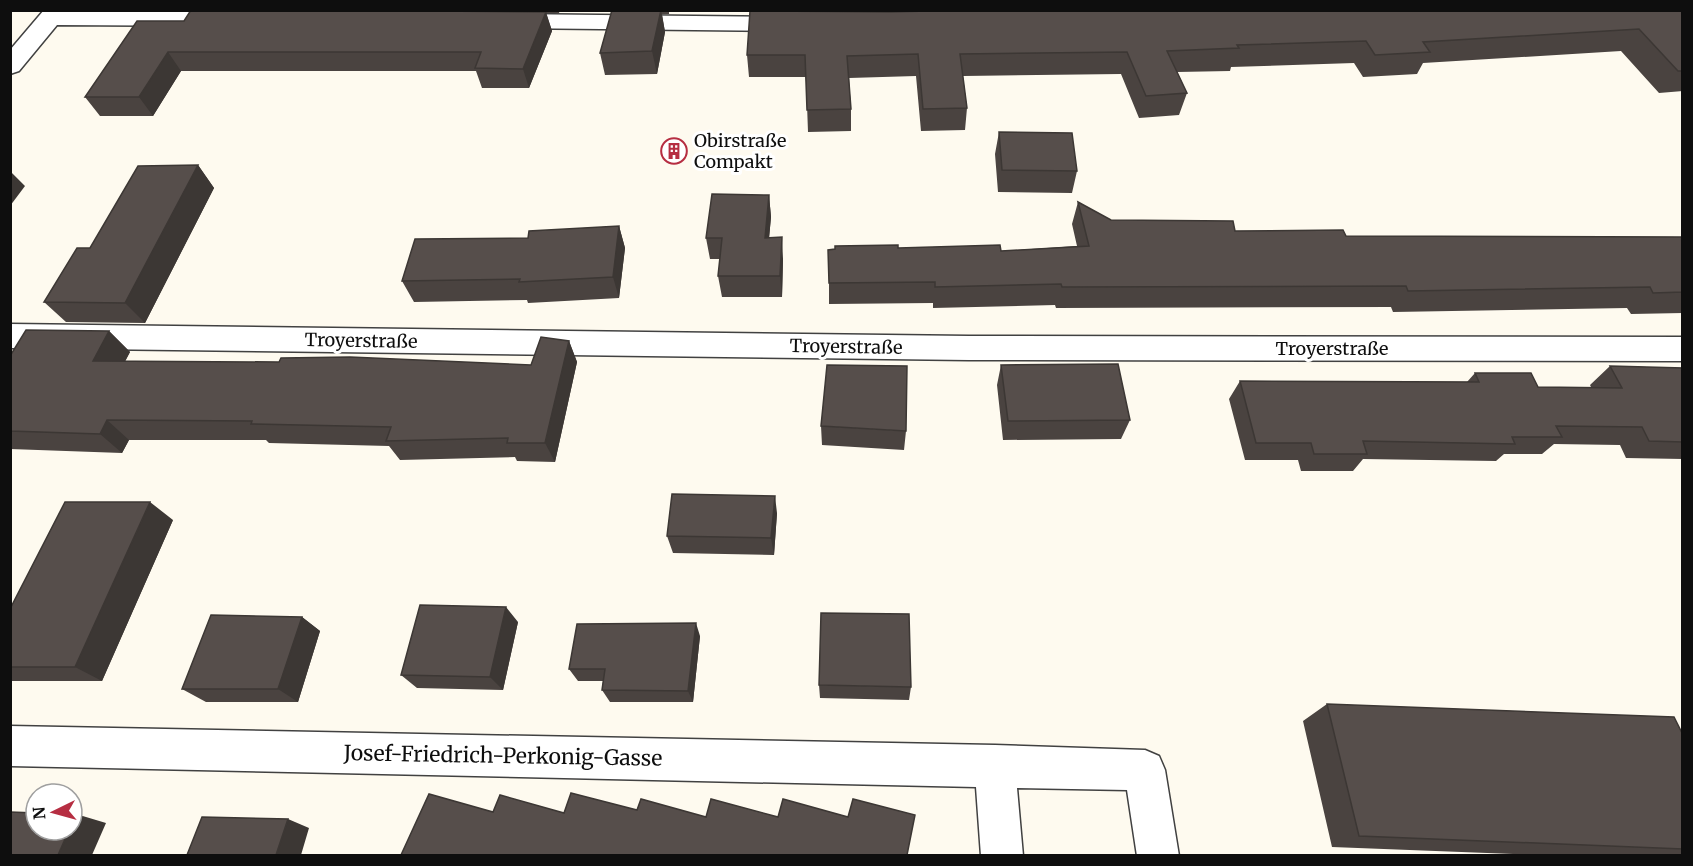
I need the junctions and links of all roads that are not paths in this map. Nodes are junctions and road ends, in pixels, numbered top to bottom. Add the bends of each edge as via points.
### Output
1 (54, 14) edge
2 (710, 17) edge
3 (250, 19) edge
4 (485, 21) edge
5 (816, 24) edge
6 (10, 66) edge
7 (10, 336) edge
8 (1683, 350) edge
9 (10, 746) edge
10 (995, 765) junction
11 (1002, 855) edge
12 (1158, 855) edge

1 - 3 street
1 - 6 street
2 - 4 street
2 - 5 street
7 - 8 street, Troyerstraße via 957,348
9 - 10 street, Josef-Friedrich-Perkonig-Gasse
10 - 11 street
10 - 12 street, Josef-Friedrich-Perkonig-Gasse via 1145,770

